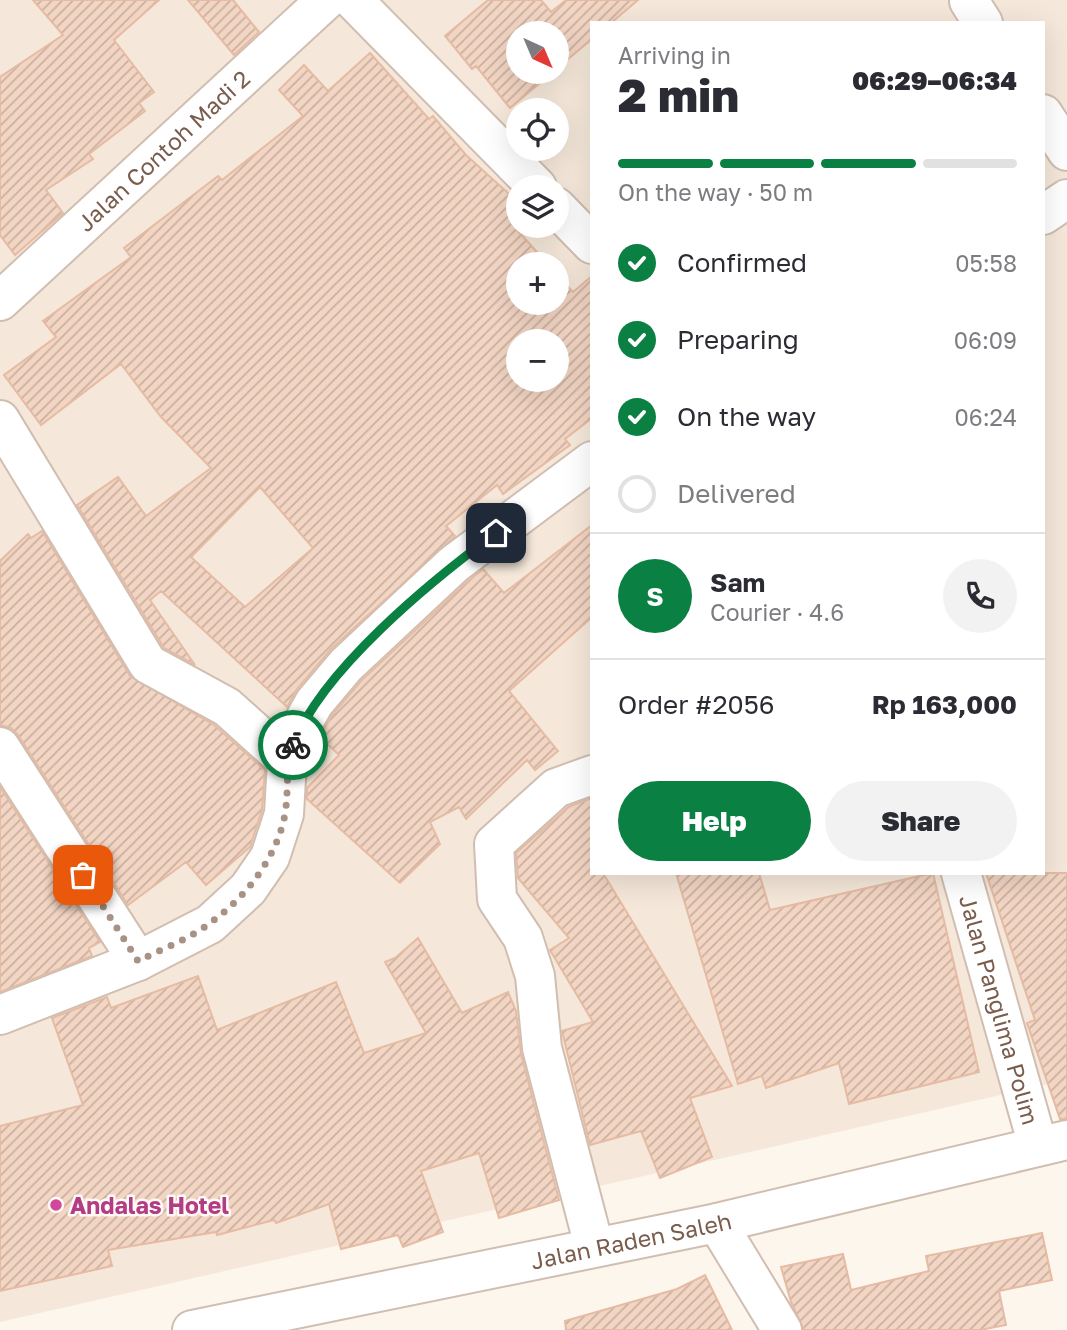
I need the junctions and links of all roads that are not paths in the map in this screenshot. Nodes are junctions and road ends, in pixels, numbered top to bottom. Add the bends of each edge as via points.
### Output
1 (326, 0) edge
2 (353, 0) edge
3 (1045, 117) edge
4 (1067, 151) edge
5 (525, 175) edge
6 (1067, 199) edge
7 (1045, 214) edge
8 (569, 220) edge
9 (590, 242) edge
10 (0, 301) edge
11 (0, 420) edge
12 (590, 462) edge
13 (0, 747) edge
14 (287, 761) junction
15 (590, 776) edge
16 (962, 875) edge
17 (138, 961) junction
18 (0, 1015) edge
19 (1052, 1143) edge
20 (717, 1223) junction
21 (594, 1246) junction
22 (192, 1330) edge
23 (782, 1330) edge

1 - 10 street, Jalan Contoh Madi 2
2 - 5 street
3 - 4 street
6 - 7 street
8 - 9 street
11 - 14 street via 148,664 227,707
12 - 14 street via 454,564 346,665 314,703
13 - 17 street
14 - 17 street via 285,814 270,857 248,889 210,924
15 - 21 street via 556,788 494,844 497,899 523,938 535,976 542,1048
16 - 19 street, Jalan Panglima Polim
17 - 18 street
19 - 20 street, Jalan Raden Saleh
20 - 21 street, Jalan Raden Saleh
20 - 23 street
21 - 22 street, Jalan Raden Saleh

